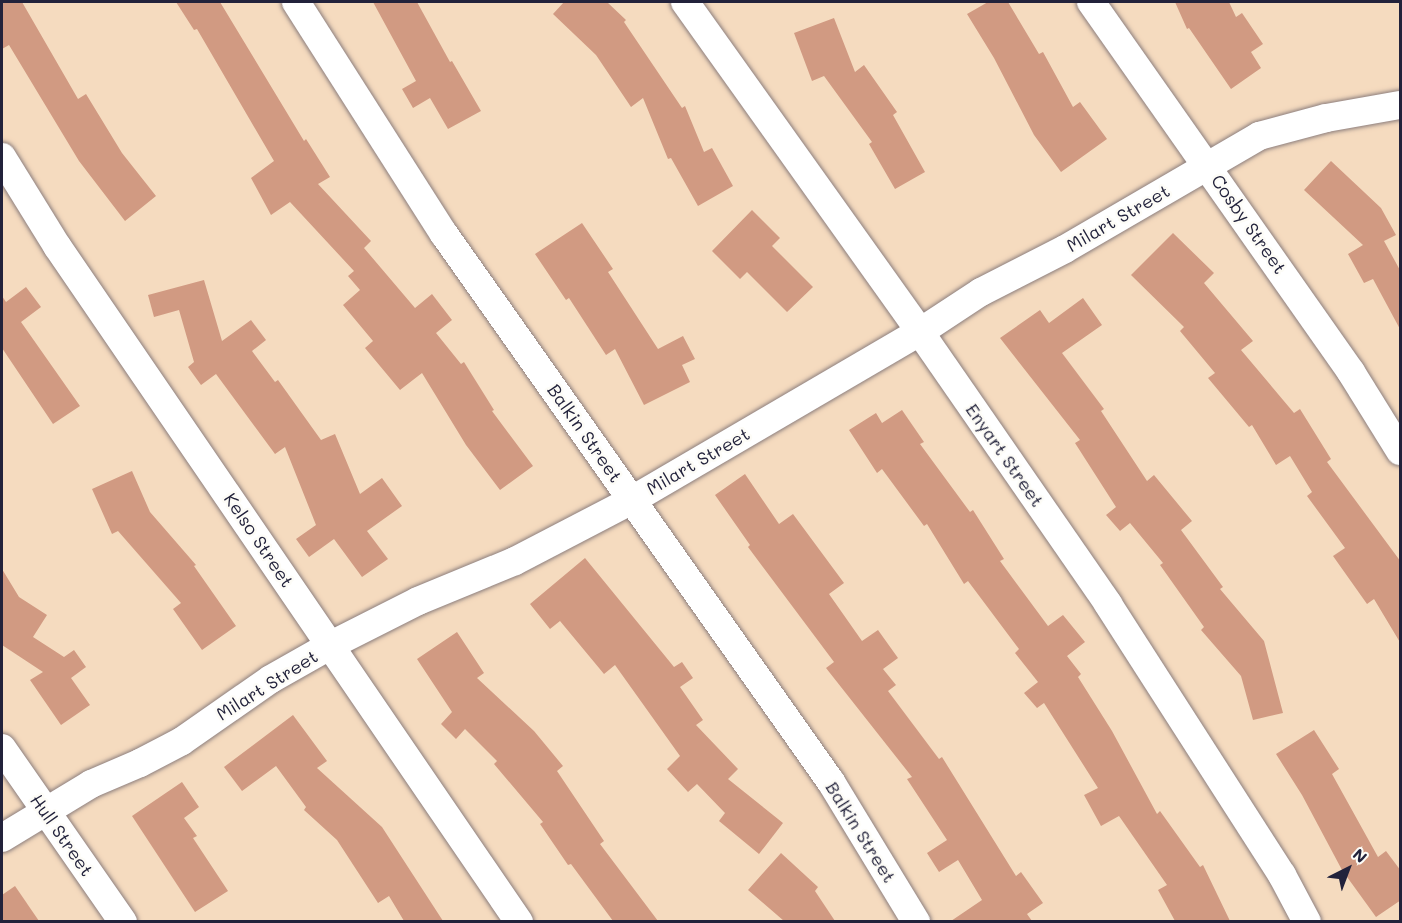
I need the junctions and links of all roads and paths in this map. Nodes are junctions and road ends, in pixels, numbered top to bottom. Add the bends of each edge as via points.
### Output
1 (296, 2) edge
2 (685, 2) edge
3 (1091, 2) edge
4 (1401, 105) edge
5 (2, 157) edge
6 (1208, 165) junction
7 (920, 332) junction
8 (1401, 451) edge
9 (632, 500) junction
10 (331, 645) junction
11 (2, 748) edge
12 (45, 810) junction
13 (2, 838) edge
14 (123, 921) edge
15 (519, 921) edge
16 (916, 921) edge
17 (1307, 921) edge

1 - 9 street, Balkin Street via 444,234
2 - 7 street, Enyart Street
3 - 6 street, Cosby Street
4 - 6 street, Milart Street via 1316,120 1260,136
5 - 10 street, Kelso Street via 57,246
6 - 7 street, Milart Street via 1065,249 981,292
6 - 8 street, Cosby Street
7 - 9 street, Milart Street
7 - 17 street, Enyart Street via 1108,604 1282,875
9 - 10 street, Milart Street via 515,561 418,601
9 - 16 street, Balkin Street via 831,782
10 - 12 street, Milart Street via 271,679 182,741
10 - 15 street, Kelso Street
11 - 12 street, Hull Street
12 - 13 street, Milart Street
12 - 14 street, Hull Street

